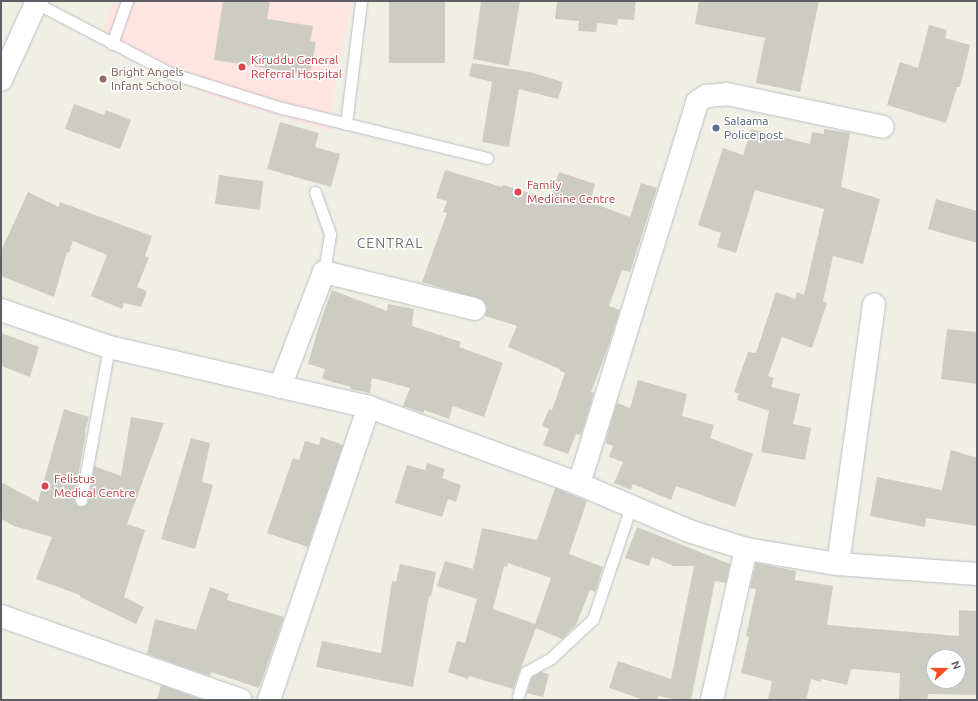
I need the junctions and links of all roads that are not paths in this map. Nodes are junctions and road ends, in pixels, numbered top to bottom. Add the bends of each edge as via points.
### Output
1 (127, 1) edge
2 (361, 1) edge
3 (37, 2) edge
4 (112, 44) junction
5 (1, 80) edge
6 (346, 124) junction
7 (882, 127) dead end
8 (487, 158) dead end
9 (315, 192) dead end
10 (324, 272) junction
11 (874, 304) dead end
12 (475, 309) dead end
13 (1, 310) edge
14 (109, 347) junction
15 (280, 387) junction
16 (369, 407) junction
17 (579, 484) junction
18 (81, 500) dead end
19 (631, 506) junction
20 (746, 549) junction
21 (838, 564) junction
22 (977, 574) edge
23 (1, 616) edge
24 (518, 696) dead end
25 (241, 700) edge
26 (269, 700) edge
27 (712, 700) edge

1 - 4 lane
2 - 6 lane
3 - 4 lane
3 - 5 street
4 - 6 lane via 170,73 282,108
6 - 8 lane
7 - 17 street via 727,94 706,96 697,102
9 - 10 lane via 330,234
10 - 12 street
10 - 15 street
11 - 21 street
13 - 14 street
14 - 15 street
14 - 18 lane
15 - 16 street
16 - 17 street
16 - 26 street
17 - 19 street
19 - 20 street via 689,531
19 - 24 lane via 593,619 552,658 526,672
20 - 21 street
20 - 27 street
21 - 22 street
23 - 25 street

